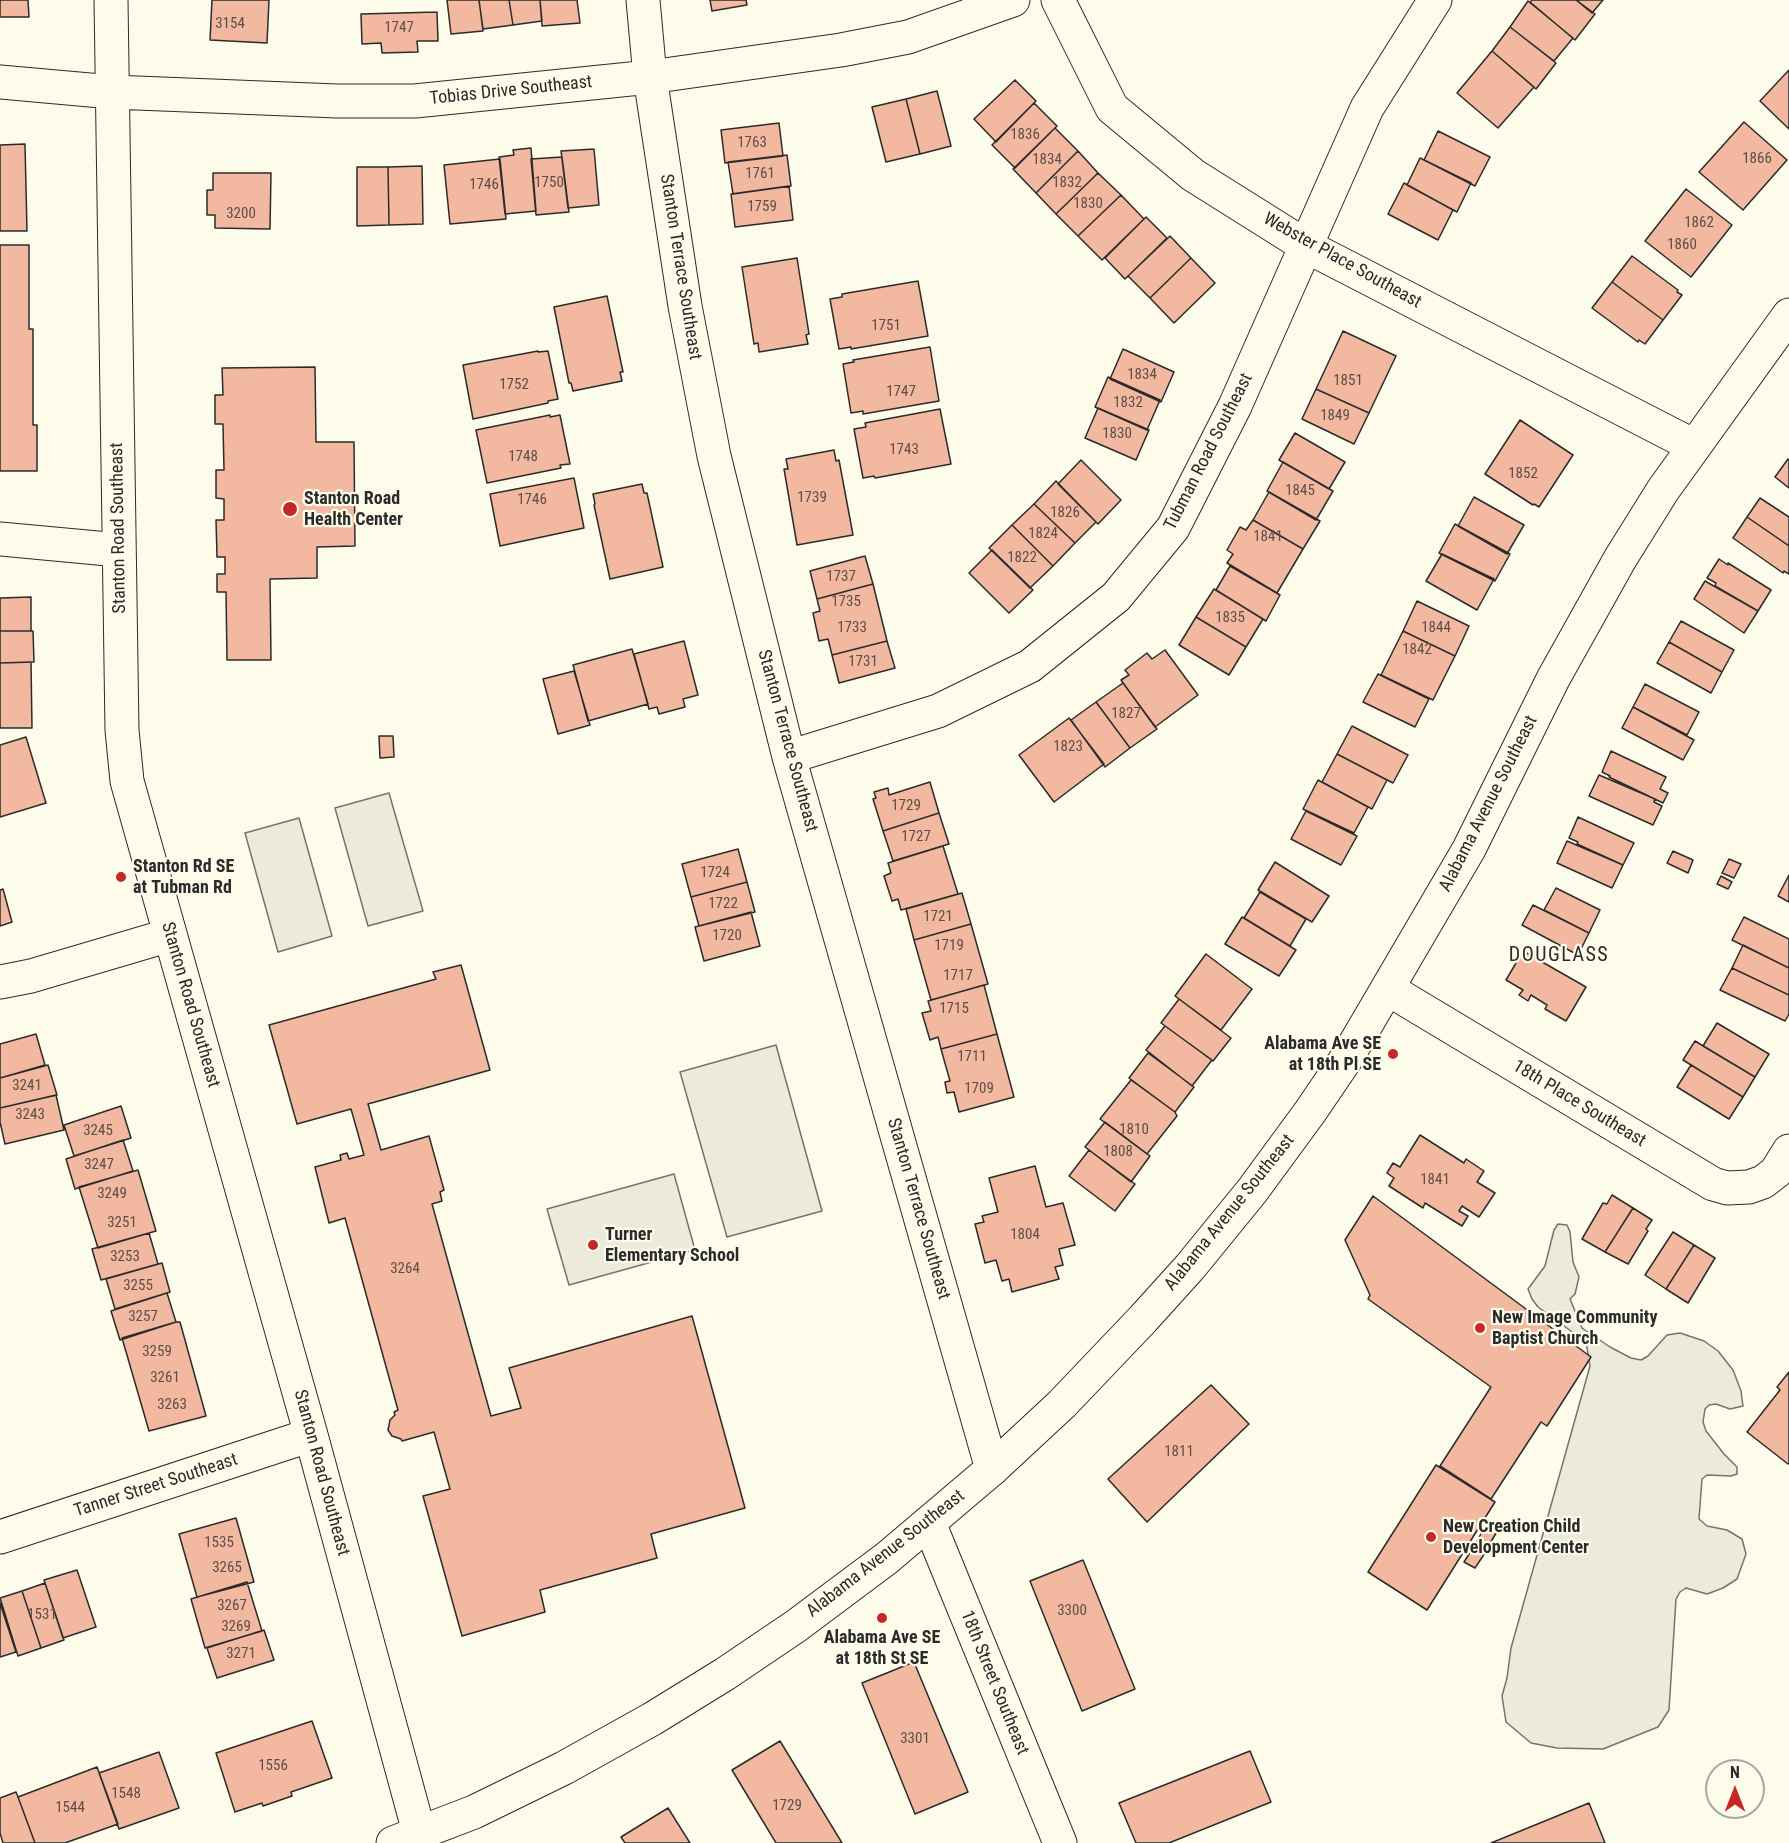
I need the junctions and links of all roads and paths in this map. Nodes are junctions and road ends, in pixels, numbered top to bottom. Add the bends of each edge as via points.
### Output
1 (111, 0) edge
2 (643, 0) edge
3 (1013, 0) edge
4 (1059, 0) edge
5 (1435, 0) edge
6 (650, 77) junction
7 (0, 82) edge
8 (112, 92) junction
9 (1306, 246) junction
10 (1789, 315) edge
11 (1695, 446) junction
12 (0, 539) edge
13 (119, 550) junction
14 (789, 757) junction
15 (170, 935) junction
16 (0, 982) edge
17 (1388, 989) junction
18 (1782, 1162) edge
19 (311, 1436) junction
20 (993, 1469) junction
21 (929, 1523) junction
22 (0, 1537) edge
23 (411, 1839) edge
24 (1060, 1843) edge

1 - 8 street, Stanton Road Southeast
2 - 6 street, Stanton Terrace Southeast
3 - 6 street, Tobias Drive Southeast via 908,37
4 - 9 street, Webster Place Southeast via 1112,108 1193,175
5 - 9 street, Tubman Road Southeast via 1367,108
6 - 8 street, Tobias Drive Southeast via 415,101
6 - 14 street, Stanton Terrace Southeast via 685,306 714,456
7 - 8 street, Tobias Drive Southeast
8 - 13 street, Stanton Road Southeast
9 - 11 street, Webster Place Southeast
9 - 14 street, Tubman Road Southeast via 1235,406 1173,528 1116,597 1030,666 939,711
10 - 11 street, Alabama Avenue Southeast
11 - 17 street, Alabama Avenue Southeast via 1663,490 1578,630 1469,849
12 - 13 street
13 - 15 street, Stanton Road Southeast via 124,764
14 - 20 street, Stanton Terrace Southeast
15 - 16 street
15 - 19 street, Stanton Road Southeast
17 - 18 street, 18th Place Southeast via 1713,1184 1749,1187 1763,1182
17 - 20 street, Alabama Avenue Southeast via 1310,1113 1190,1267 1062,1404
19 - 22 street, Tanner Street Southeast
19 - 23 street, Stanton Road Southeast
20 - 21 street, Alabama Avenue Southeast
21 - 23 street, Alabama Avenue Southeast via 796,1626 652,1719 555,1772
21 - 24 street, 18th Street Southeast

